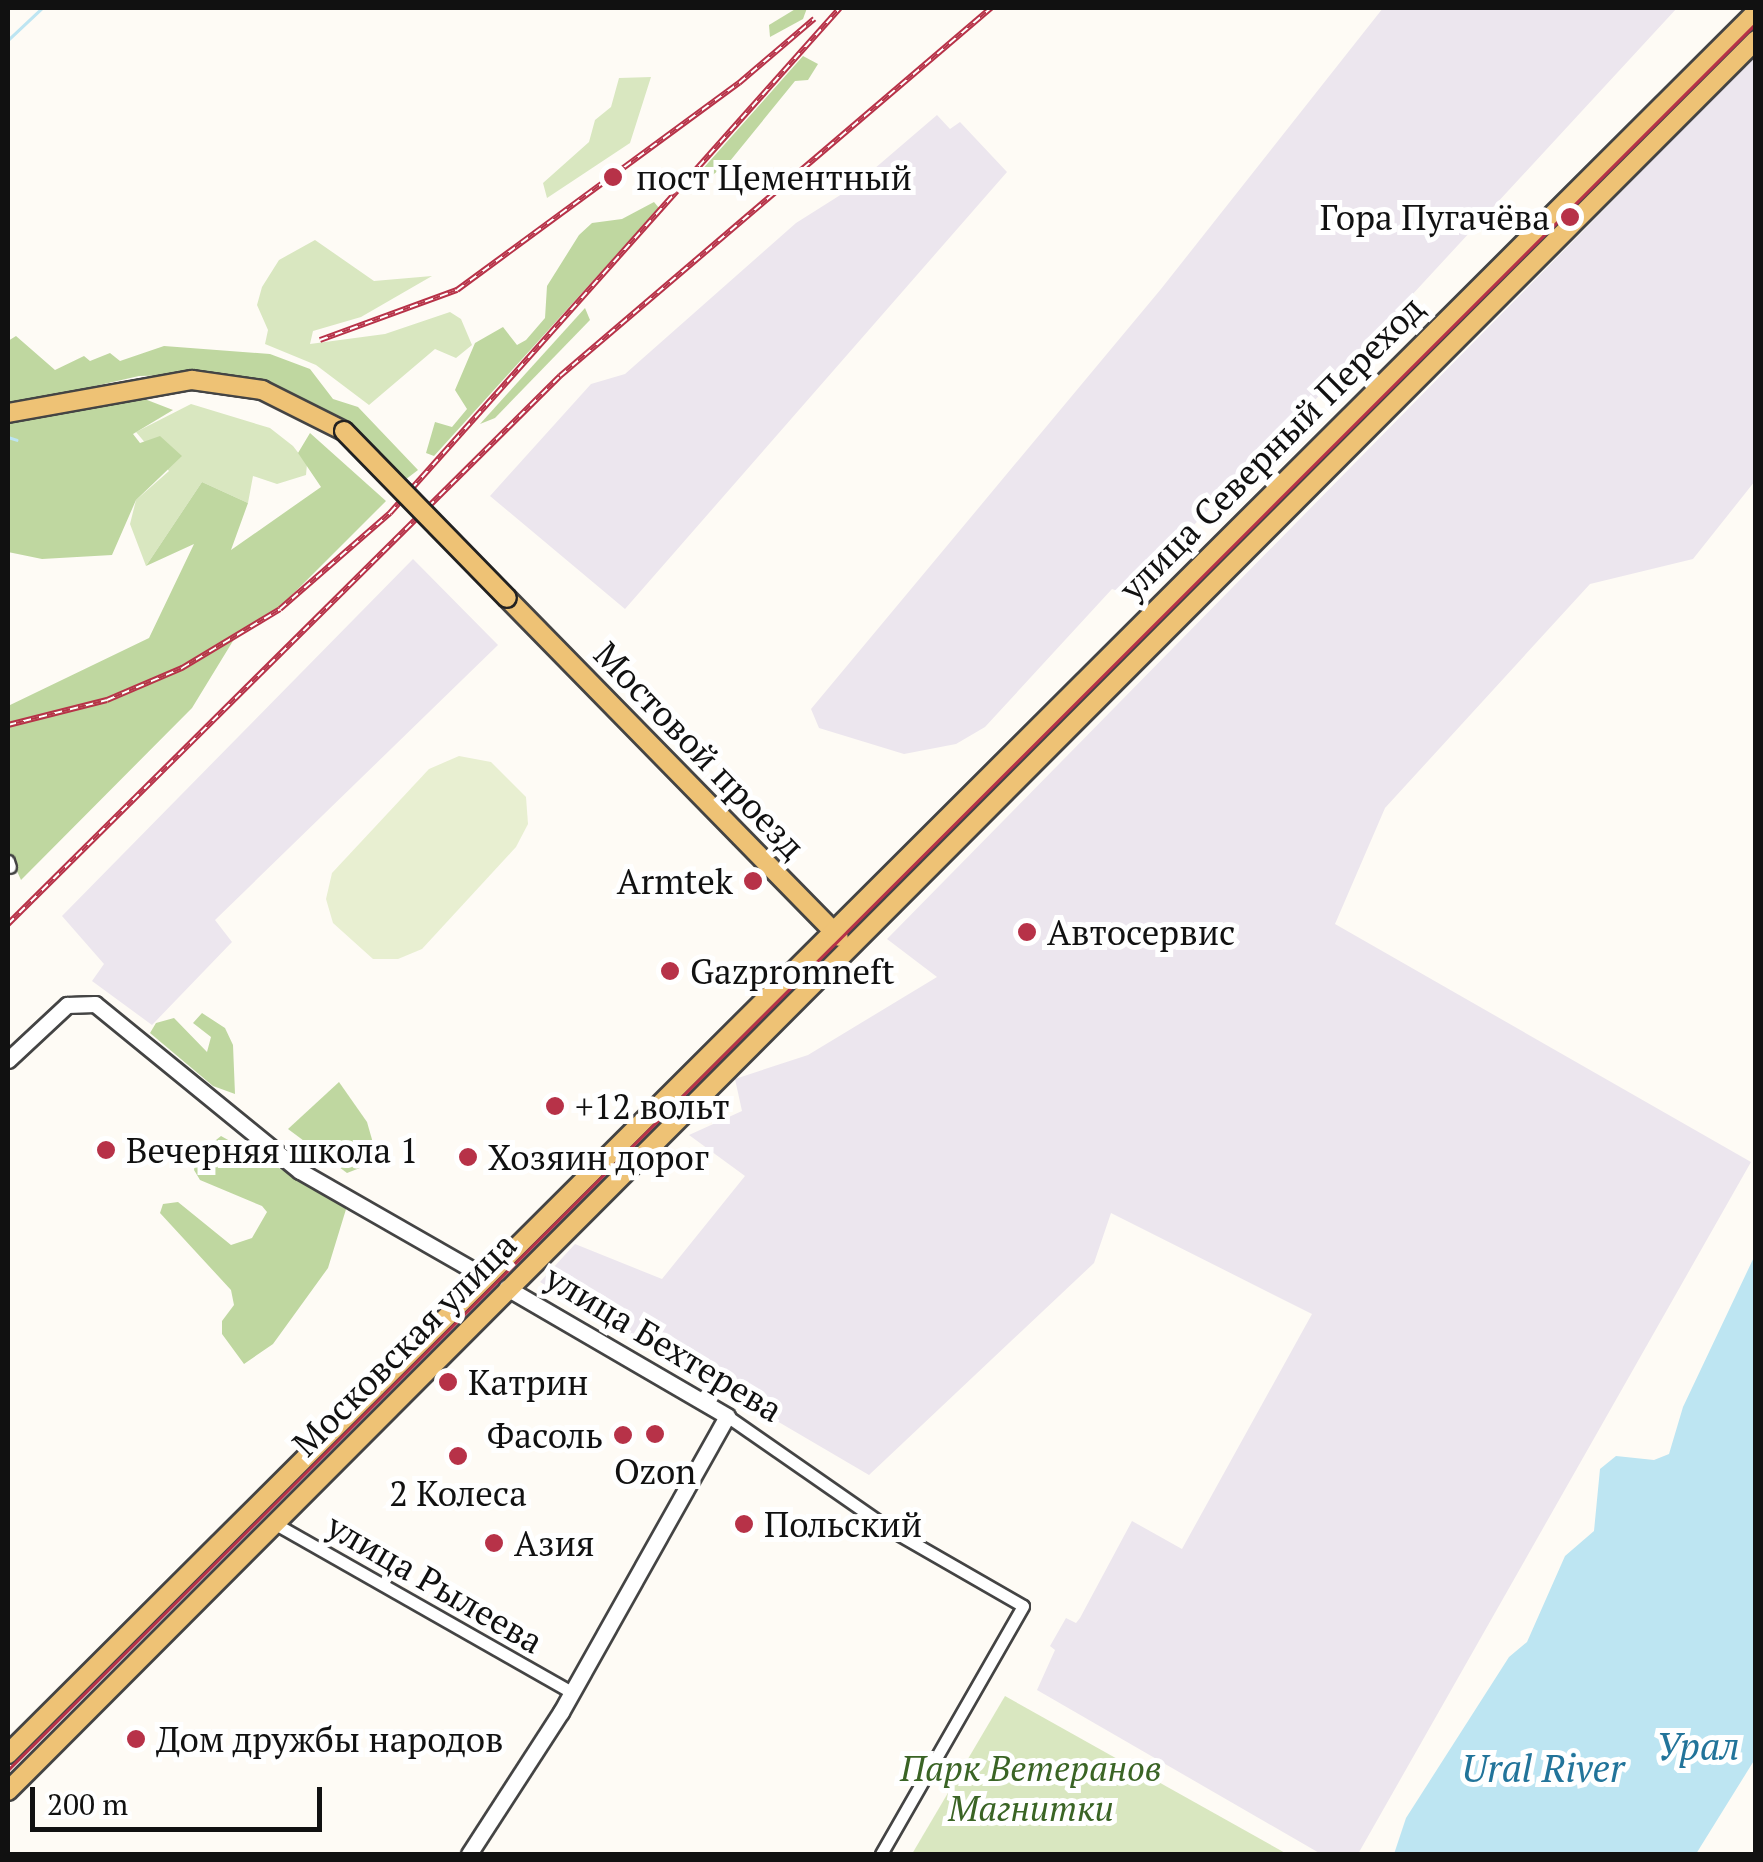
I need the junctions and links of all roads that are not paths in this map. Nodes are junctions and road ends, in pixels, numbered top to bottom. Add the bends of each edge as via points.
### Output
1 (1756, 12) edge
2 (1756, 40) edge
3 (8, 413) edge
4 (832, 930) junction
5 (847, 945) junction
6 (8, 1060) edge
7 (485, 1277) junction
8 (507, 1288) junction
9 (727, 1416) junction
10 (272, 1522) junction
11 (570, 1691) junction
12 (8, 1754) edge
13 (8, 1791) edge
14 (469, 1854) edge
15 (882, 1854) edge

1 - 4 main road, улица Северный Переход
2 - 5 main road, улица Северный Переход
3 - 4 main road, Мостовой проезд, bridge via 192,380 262,390 344,432
4 - 5 main road, Мостовой проезд
4 - 7 main road, Московская улица
5 - 8 main road, Московская улица
6 - 7 street, улица Бехтерева via 61,1008 78,1001 105,1010 300,1171
7 - 8 main road, улица Бехтерева
7 - 12 main road, Московская улица
8 - 9 street, улица Бехтерева
8 - 10 main road, Московская улица
9 - 11 street
9 - 15 street, улица Бехтерева via 891,1530 1023,1606
10 - 11 street, улица Рылеева
10 - 13 main road, Московская улица
11 - 14 street

